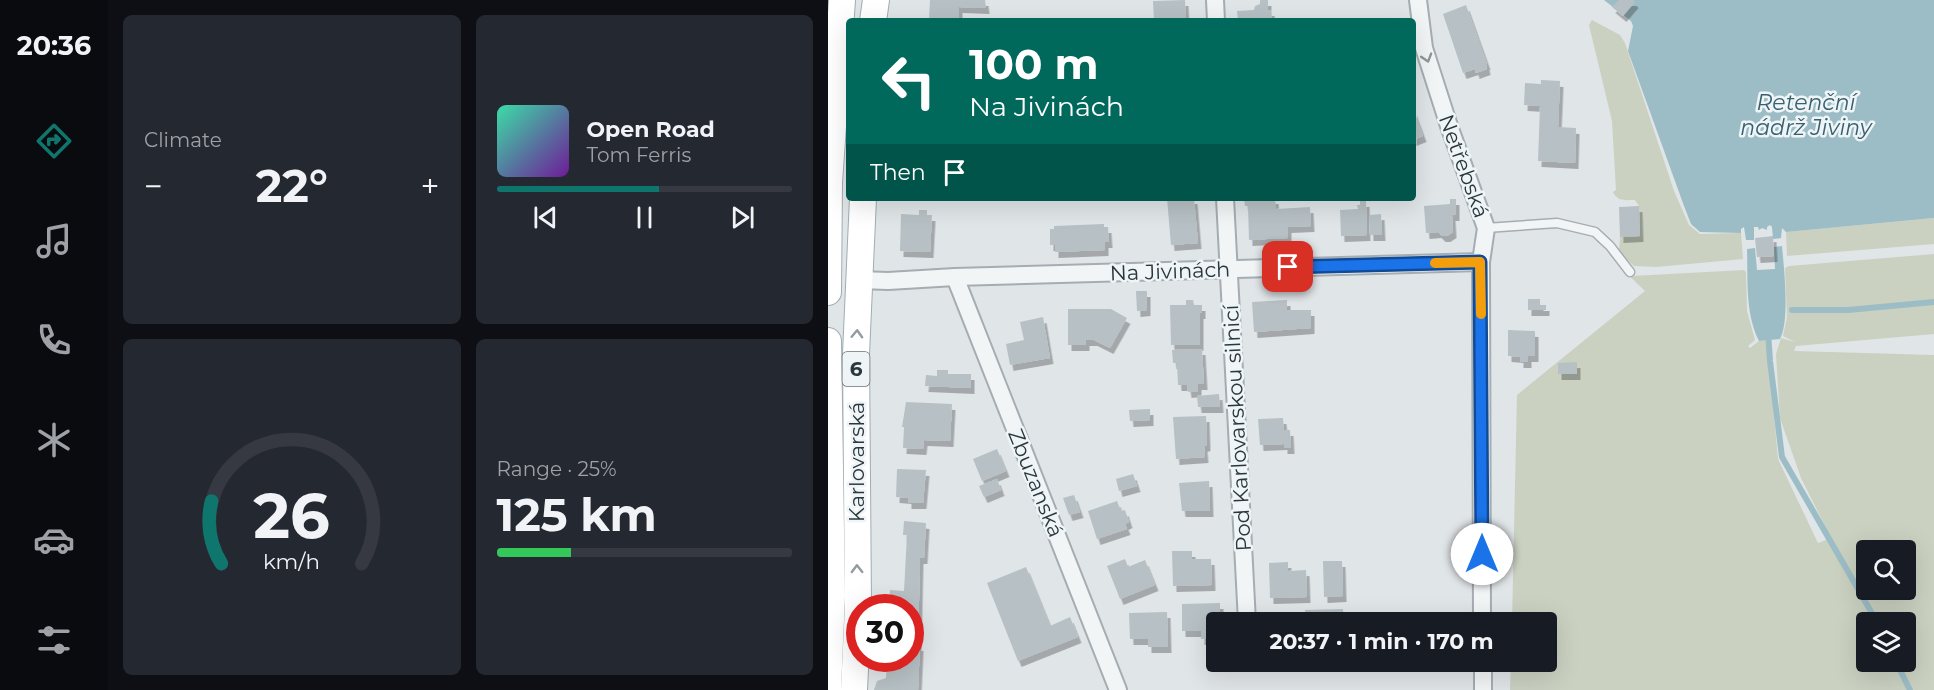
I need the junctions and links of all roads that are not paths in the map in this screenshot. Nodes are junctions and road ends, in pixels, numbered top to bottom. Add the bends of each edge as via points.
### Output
1 (842, 0) edge
2 (876, 0) edge
3 (1215, 0) edge
4 (1418, 0) edge
5 (873, 18) edge
6 (1216, 18) edge
7 (863, 201) edge
8 (1225, 201) edge
9 (1486, 228) junction
10 (1480, 262) junction
11 (1228, 269) junction
12 (1630, 272) dead end
13 (955, 277) junction
14 (859, 280) junction
15 (828, 292) edge
16 (828, 341) edge
17 (829, 428) edge
18 (1246, 612) edge
19 (1482, 612) edge
20 (1482, 672) edge
21 (828, 689) edge
22 (854, 690) edge
23 (1118, 690) edge
24 (1483, 690) edge

1 - 15 main road via 829,182
2 - 5 main road
3 - 6 street
4 -> 9 street, Netřebská via 1424,48
7 - 14 main road, Karlovarská / 6
8 - 11 street, Pod Karlovarskou silnicí
9 - 10 street, Netřebská
9 - 12 lane via 1557,223 1595,232
10 - 11 street, Na Jivinách
10 - 19 street, Netřebská
11 - 13 street, Na Jivinách
11 - 18 street, Pod Karlovarskou silnicí
13 - 14 street, Na Jivinách
13 - 23 street, Zbuzanská
22 -> 14 main road, Karlovarská / 6
16 - 17 main road, Karlovarská / 6
17 - 21 main road, Karlovarská / 6 via 832,596
20 - 24 street

